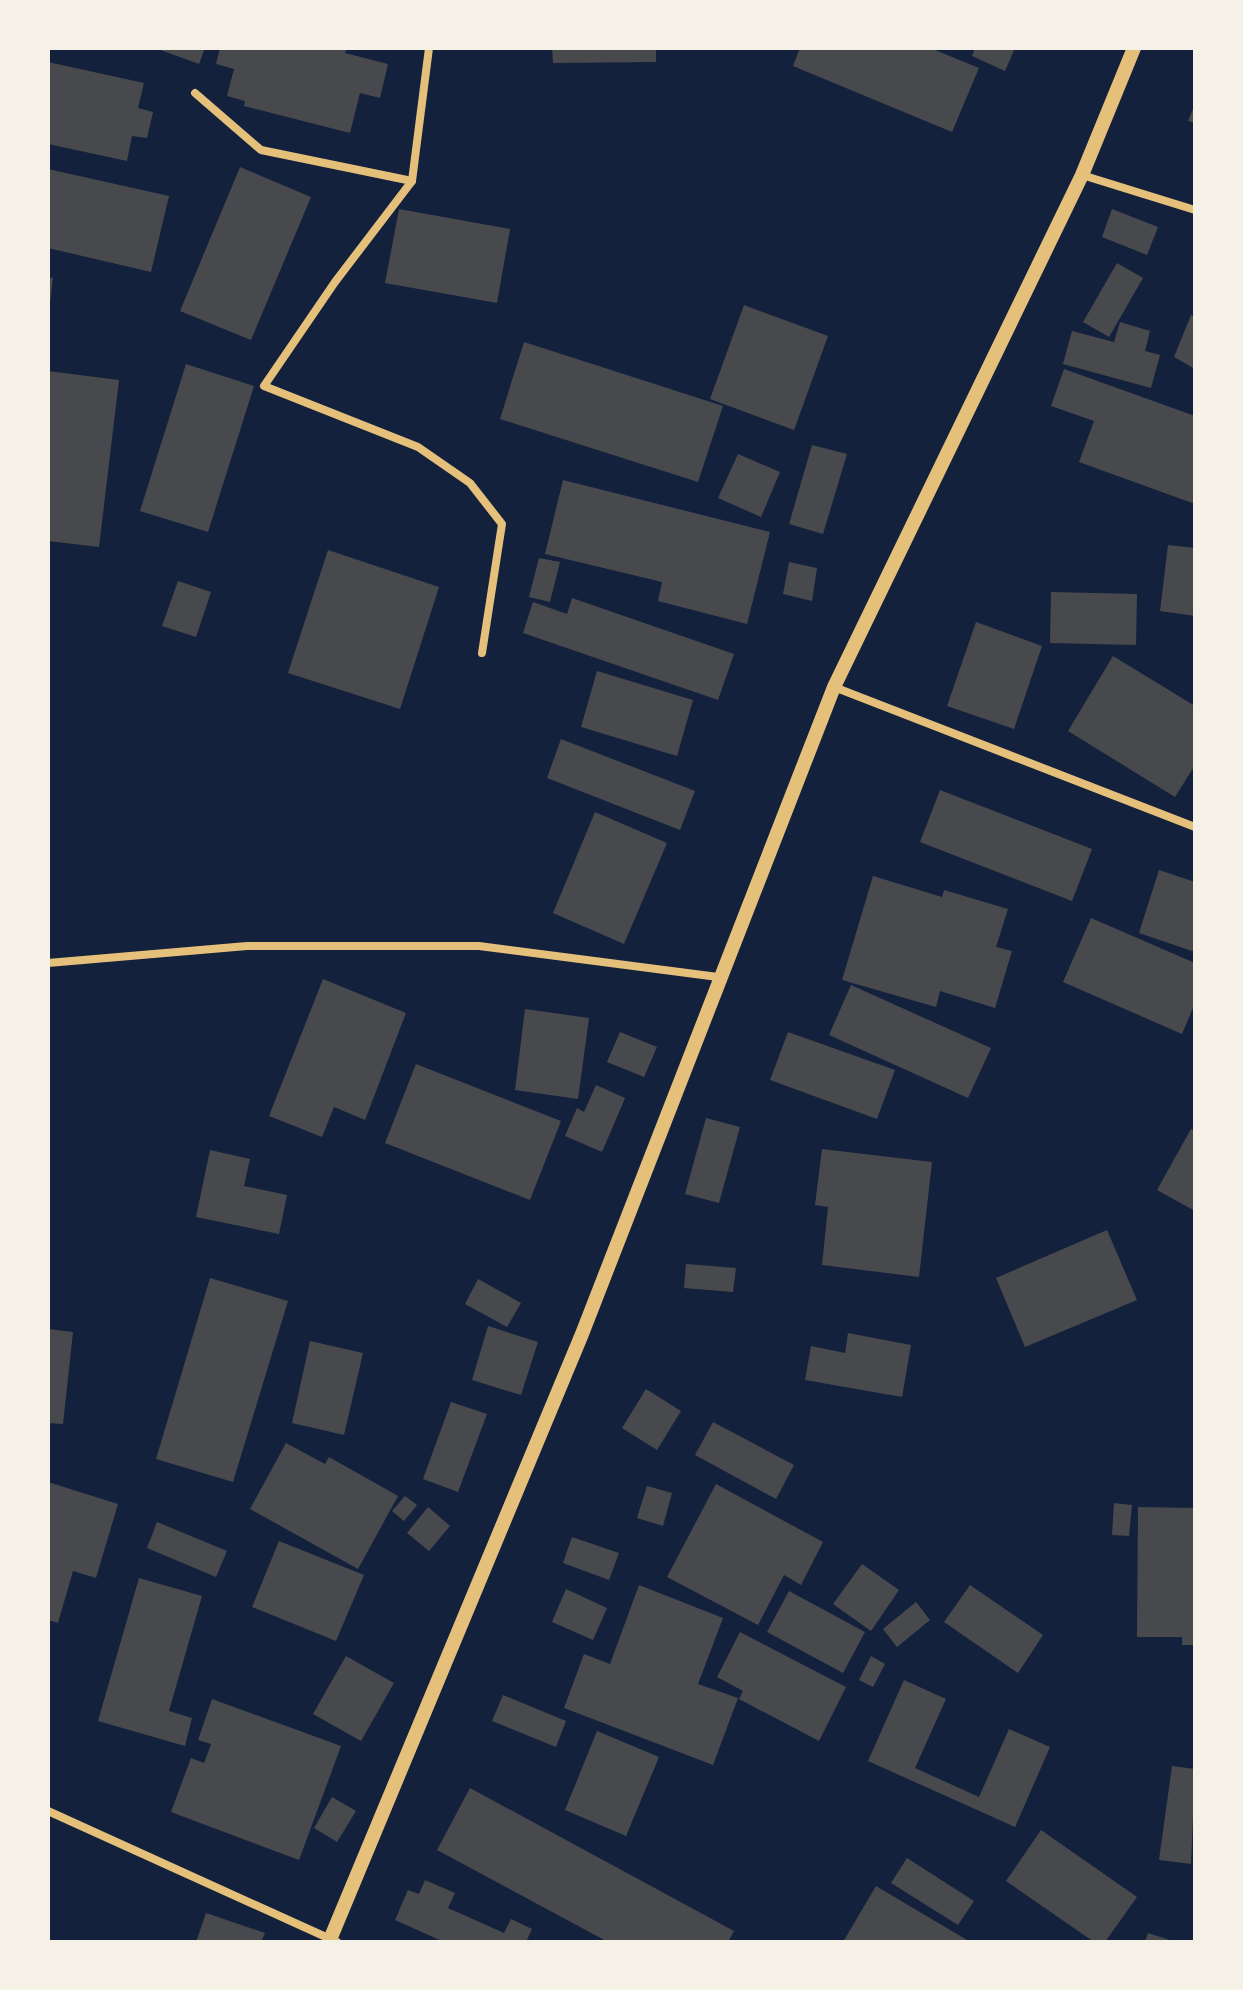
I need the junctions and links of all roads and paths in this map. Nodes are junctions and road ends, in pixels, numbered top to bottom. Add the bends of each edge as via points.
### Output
1 (429, 48) edge
2 (1134, 48) edge
3 (195, 93) dead end
4 (1082, 175) junction
5 (412, 181) junction
6 (1195, 210) edge
7 (482, 653) dead end
8 (834, 687) junction
9 (1195, 827) edge
10 (48, 963) edge
11 (718, 977) junction
12 (48, 1811) edge
13 (332, 1941) edge

1 - 5 street
2 - 4 street
3 - 5 street via 261,150
4 - 6 street
4 - 8 street
5 - 7 street via 264,386 418,447 470,483 502,524
8 - 9 street
8 - 11 street
10 - 11 street via 247,946 479,946
11 - 13 street via 582,1334
12 - 13 street

